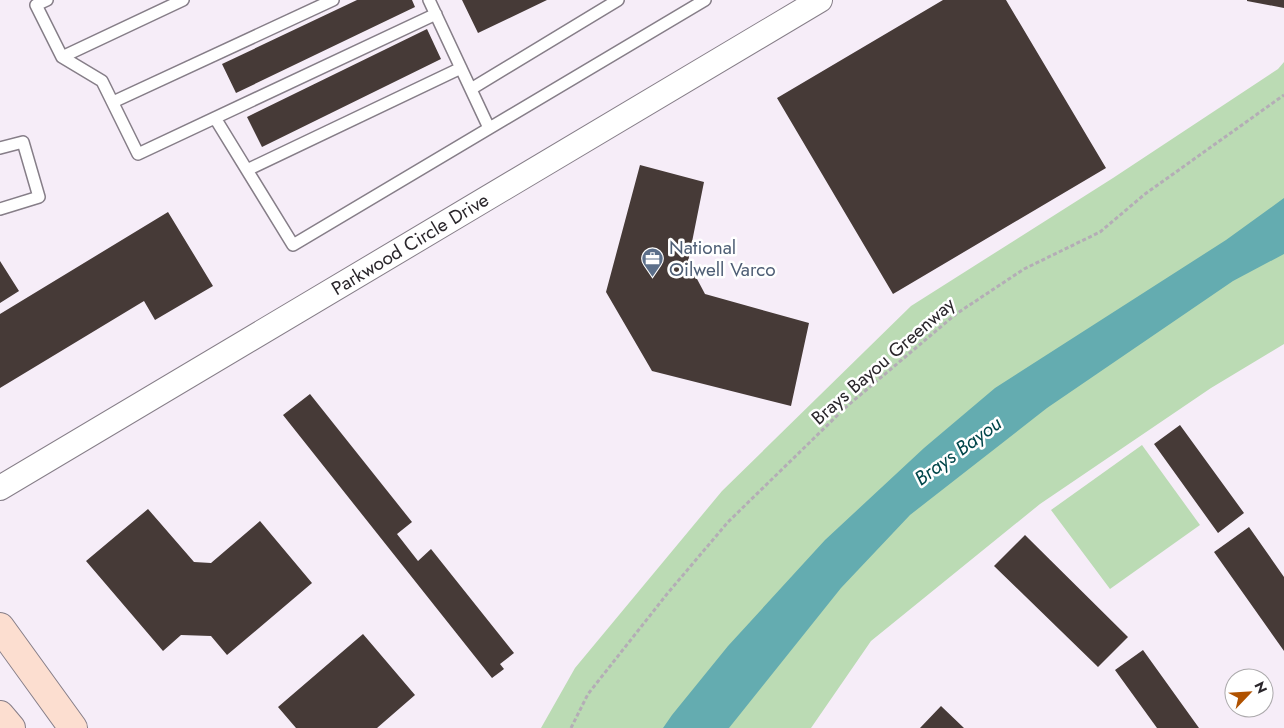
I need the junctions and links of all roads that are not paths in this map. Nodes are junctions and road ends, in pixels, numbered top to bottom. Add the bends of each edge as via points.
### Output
1 (47, 0) edge
2 (183, 0) edge
3 (333, 0) edge
4 (429, 0) edge
5 (618, 0) edge
6 (705, 0) edge
7 (805, 4) edge
8 (436, 14) junction
9 (62, 57) junction
10 (461, 68) junction
11 (471, 89) junction
12 (112, 102) junction
13 (215, 118) junction
14 (490, 128) junction
15 (0, 148) edge
16 (247, 170) junction
17 (0, 209) edge
18 (0, 488) edge
19 (0, 627) edge
20 (73, 728) edge

1 - 9 lane via 36,5
2 - 9 lane
3 - 12 lane
4 - 8 lane
5 - 11 lane
6 - 14 lane
7 - 18 street, Parkwood Circle Drive
8 - 10 lane
8 - 13 lane
9 - 12 lane via 102,81
10 - 11 lane
10 - 16 lane
11 - 14 lane
12 - 13 lane via 138,154
13 - 16 lane
14 - 16 lane via 293,245
15 - 17 lane via 23,142 39,197
19 - 20 main road

